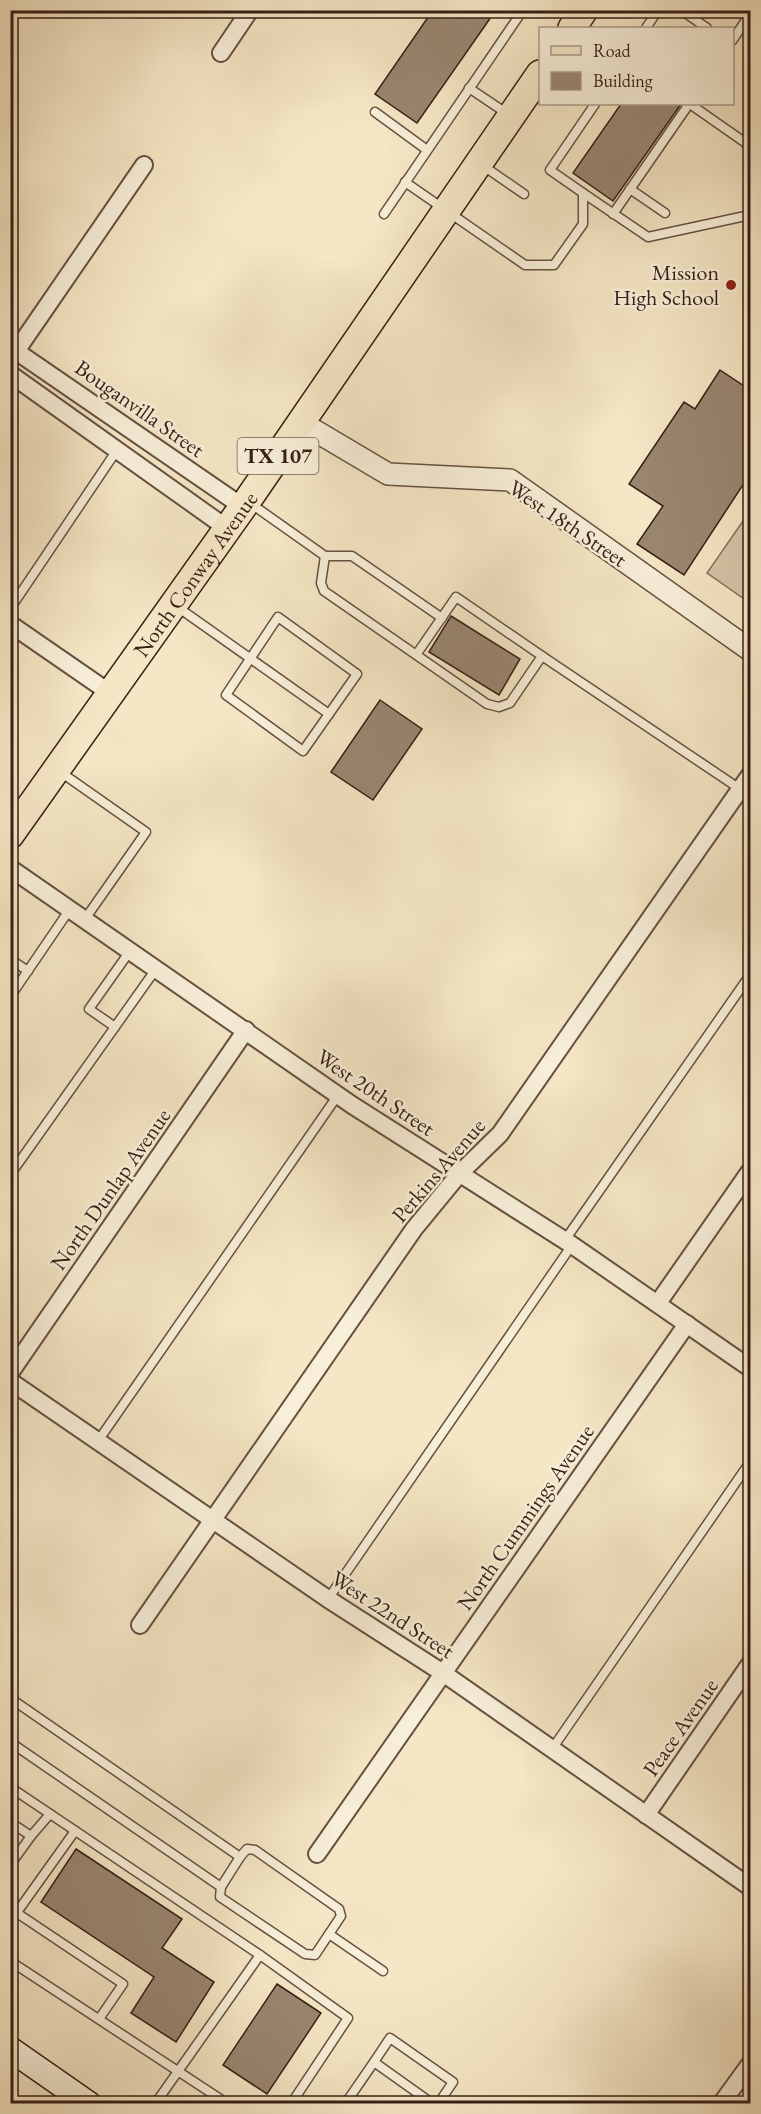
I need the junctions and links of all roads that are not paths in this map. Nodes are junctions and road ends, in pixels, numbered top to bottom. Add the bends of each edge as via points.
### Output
1 (250, 10) edge
2 (523, 10) edge
3 (584, 10) edge
4 (658, 10) edge
5 (681, 10) edge
6 (747, 10) edge
7 (750, 14) edge
8 (573, 27) edge
9 (647, 27) edge
10 (706, 27) edge
11 (734, 38) edge
12 (221, 53) dead end
13 (539, 75) edge
14 (470, 88) junction
15 (594, 105) edge
16 (689, 105) edge
17 (691, 105) edge
18 (375, 112) dead end
19 (511, 117) junction
20 (750, 146) edge
21 (427, 150) junction
22 (479, 163) junction
23 (144, 165) dead end
24 (405, 182) junction
25 (630, 189) junction
26 (524, 194) dead end
27 (583, 194) junction
28 (446, 211) junction
29 (665, 213) dead end
30 (384, 214) dead end
31 (613, 214) junction
32 (750, 215) edge
33 (13, 352) edge
34 (10, 374) edge
35 (302, 423) junction
36 (132, 430) junction
37 (117, 450) junction
38 (245, 504) junction
39 (228, 529) junction
40 (326, 556) junction
41 (173, 604) junction
42 (10, 609) edge
43 (442, 618) junction
44 (10, 624) edge
45 (750, 650) edge
46 (416, 655) junction
47 (542, 656) junction
48 (250, 659) junction
49 (110, 693) junction
50 (328, 714) junction
51 (56, 769) junction
52 (750, 775) edge
53 (740, 789) junction
54 (10, 835) edge
55 (10, 868) edge
56 (70, 909) junction
57 (85, 919) junction
58 (130, 951) junction
59 (10, 959) edge
60 (156, 969) junction
61 (28, 971) junction
62 (750, 975) edge
63 (10, 997) edge
64 (116, 1027) junction
65 (246, 1030) junction
66 (338, 1095) junction
67 (750, 1171) edge
68 (460, 1173) junction
69 (10, 1175) edge
70 (569, 1242) junction
71 (658, 1304) junction
72 (687, 1324) junction
73 (750, 1368) edge
74 (10, 1373) edge
75 (10, 1380) edge
76 (98, 1441) junction
77 (750, 1462) edge
78 (212, 1520) junction
79 (328, 1599) junction
80 (140, 1625) dead end
81 (750, 1664) edge
82 (443, 1673) junction
83 (10, 1698) edge
84 (10, 1742) edge
85 (552, 1749) junction
86 (10, 1788) edge
87 (50, 1814) junction
88 (646, 1815) junction
89 (10, 1822) edge
90 (75, 1831) junction
91 (31, 1836) junction
92 (317, 1854) dead end
93 (240, 1857) junction
94 (10, 1865) edge
95 (748, 1880) edge
96 (221, 1887) junction
97 (17, 1913) junction
98 (10, 1922) edge
99 (329, 1934) junction
100 (260, 1955) junction
101 (10, 1961) edge
102 (383, 1971) dead end
103 (99, 2019) junction
104 (10, 2049) edge
105 (374, 2062) junction
106 (750, 2064) edge
107 (178, 2070) junction
108 (89, 2103) edge
109 (154, 2103) edge
110 (228, 2103) edge
111 (291, 2103) edge
112 (345, 2103) edge
113 (436, 2103) edge
114 (721, 2103) edge

1 - 12 street
2 - 14 lane
3 - 8 main road
4 - 9 lane
5 - 10 lane
6 - 7 street
7 - 11 lane
13 - 19 main road, North Conway Avenue / TX 107
14 - 19 lane
14 - 21 lane
15 - 27 lane via 550,170
16 - 25 lane
17 - 20 lane
18 - 21 lane
19 - 22 main road, North Conway Avenue / TX 107
21 - 24 lane
22 - 26 lane
22 - 28 main road, North Conway Avenue / TX 107
23 - 33 street
24 - 28 lane
24 - 30 lane
25 - 29 lane
25 - 31 lane
27 - 28 lane via 583,224 554,265 525,265
27 - 31 lane
28 - 35 main road, North Conway Avenue / TX 107
31 - 32 lane via 648,237
33 - 36 street, Bouganvilla Street
34 - 37 street, Bouganvilla Street
35 - 38 main road, North Conway Avenue / TX 107
35 - 45 street, West 18th Street via 388,474 510,480
36 - 37 street
36 - 38 street, Bouganvilla Street
37 - 39 street, Bouganvilla Street
37 - 42 lane
38 - 39 main road, North Conway Avenue / TX 107
38 - 40 lane
39 - 41 main road, North Conway Avenue / TX 107
40 - 43 lane via 352,556
40 - 46 lane via 321,583 324,591
41 - 48 lane
41 - 49 main road, North Conway Avenue / TX 107
43 - 46 lane
43 - 47 lane via 456,597
44 - 49 street
46 - 47 lane via 487,704 499,707 510,703
47 - 53 lane
48 - 50 lane
48 - 50 lane via 226,695 303,751
48 - 50 lane via 278,617 357,674
49 - 51 main road, North Conway Avenue / TX 107
51 - 54 main road, North Conway Avenue / TX 107
51 - 57 lane via 146,832
52 - 53 street, Perkins Avenue
53 - 68 street, Perkins Avenue via 500,1134
55 - 56 street, West 20th Street
56 - 57 street, West 20th Street
56 - 61 lane
57 - 58 street, West 20th Street
58 - 60 street, West 20th Street
58 - 64 lane via 89,1009
59 - 61 lane
60 - 64 lane
60 - 65 street, West 20th Street
61 - 63 lane
62 - 70 lane
64 - 69 lane
65 - 66 street, West 20th Street
65 - 74 street, North Dunlap Avenue
66 - 68 street, West 20th Street
66 - 76 lane
67 - 71 street
68 - 70 street, West 20th Street
68 - 78 street, Perkins Avenue via 414,1229
70 - 71 street, West 20th Street
70 - 79 lane
71 - 72 street, West 20th Street
72 - 73 street, West 20th Street
72 - 82 street, North Cummings Avenue
75 - 76 street, West 22nd Street
76 - 78 street, West 22nd Street
77 - 85 lane
78 - 79 street, West 22nd Street
78 - 80 street, Perkins Avenue
79 - 82 street, West 22nd Street
81 - 88 street, Peace Avenue
82 - 85 street, West 22nd Street
82 - 92 street, North Cummings Avenue
83 - 93 lane
84 - 96 lane
85 - 88 street, West 22nd Street
86 - 87 lane
87 - 90 lane
87 - 91 lane
88 - 95 street, West 22nd Street
89 - 91 lane
90 - 97 lane
90 - 100 lane
91 - 94 lane
93 - 96 lane
93 - 99 lane via 247,1849 255,1850 339,1909 341,1916
96 - 99 lane via 220,1897 305,1954 315,1955
97 - 98 lane
97 - 103 lane via 123,1984
99 - 102 lane
100 - 107 lane
100 - 111 lane via 348,2018
101 - 103 lane
103 - 107 lane
104 - 108 main road
105 - 112 lane
105 - 113 lane
105 - 113 lane via 390,2038 453,2082
106 - 114 street
107 - 109 lane
107 - 110 lane

